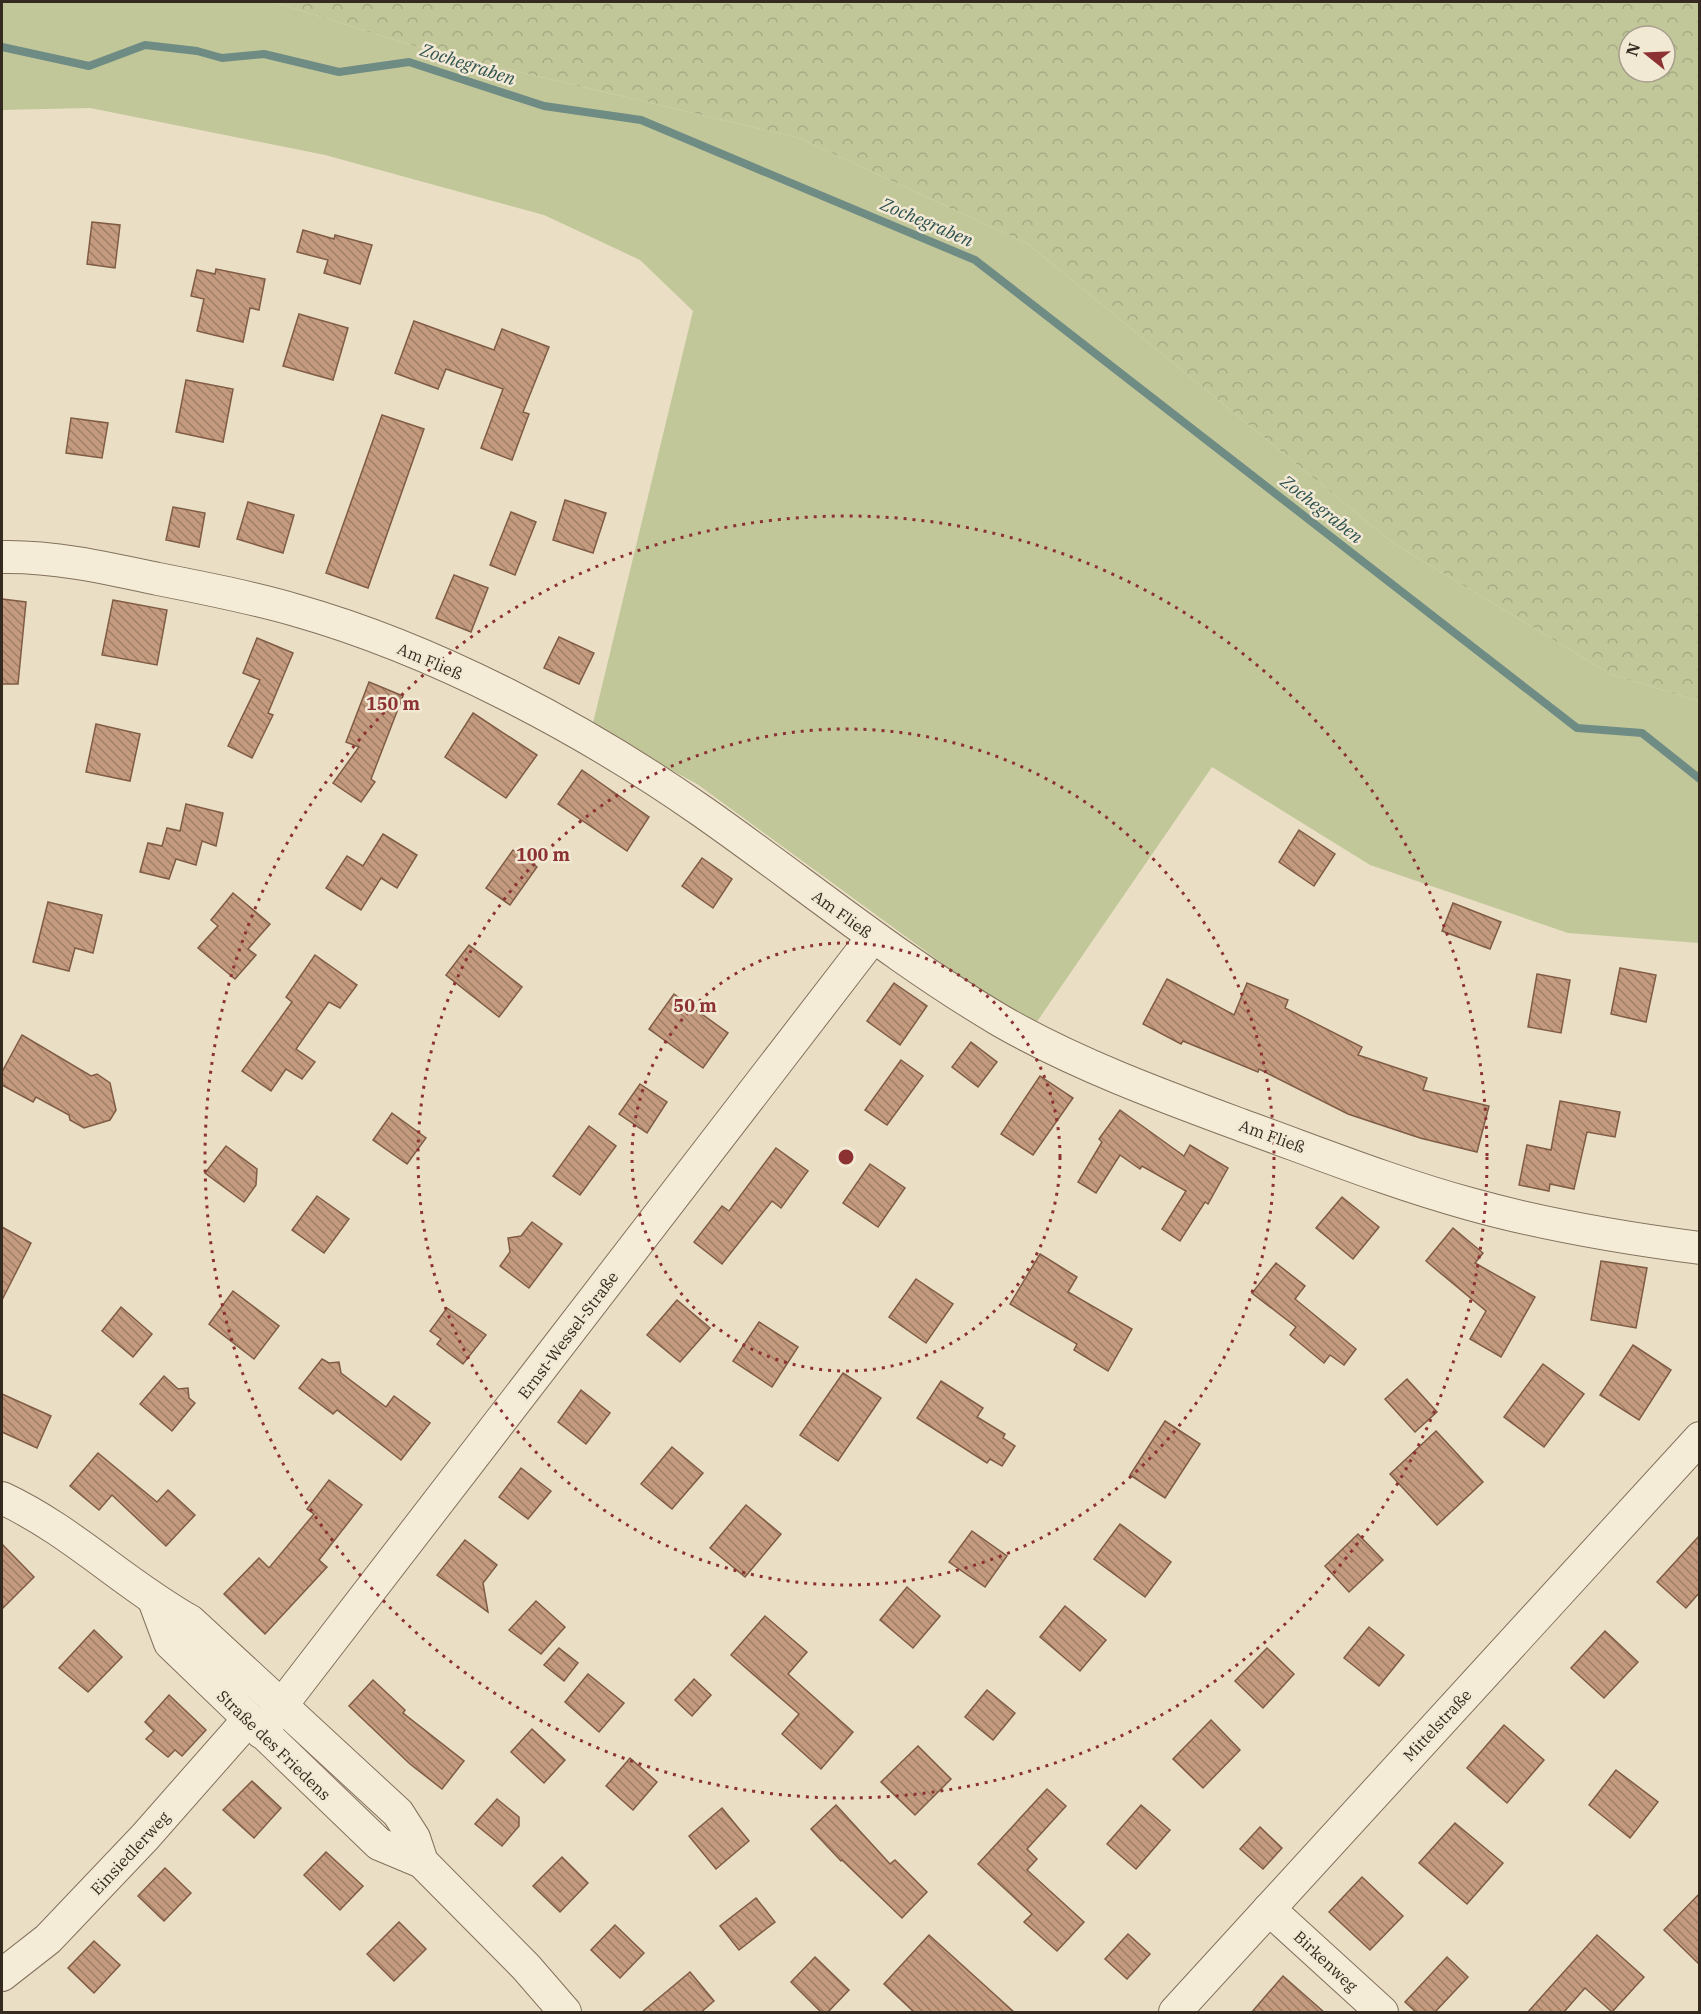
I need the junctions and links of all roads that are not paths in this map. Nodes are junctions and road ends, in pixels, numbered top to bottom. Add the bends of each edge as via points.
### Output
1 (2, 557) edge
2 (873, 937) junction
3 (1700, 1248) edge
4 (1700, 1438) edge
5 (2, 1498) edge
6 (154, 1600) junction
7 (283, 1704) junction
8 (254, 1726) junction
9 (422, 1862) junction
10 (1269, 1909) junction
11 (2, 1975) edge
12 (565, 2013) edge
13 (1175, 2013) edge
14 (1382, 2013) edge

1 - 2 street, Am Fließ via 29,557 129,573 298,611 459,673 568,726 701,810
2 - 3 street, Am Fließ via 1032,1037 1168,1098 1470,1204 1583,1229
2 - 7 street, Ernst-Wessel-Straße
4 - 10 street, Mittelstraße
5 - 6 street, Straße des Friedens via 59,1529
6 - 7 street, Straße des Friedens via 190,1621
6 - 8 street, Straße des Friedens via 170,1643
7 - 8 street, Ernst-Wessel-Straße
7 - 9 street, Straße des Friedens via 398,1813 414,1838
8 - 9 street, Straße des Friedens via 379,1844
8 - 11 street, Einsiedlerweg via 48,1939
9 - 12 street, Straße des Friedens via 518,1958
10 - 13 street, Mittelstraße
10 - 14 street, Birkenweg

